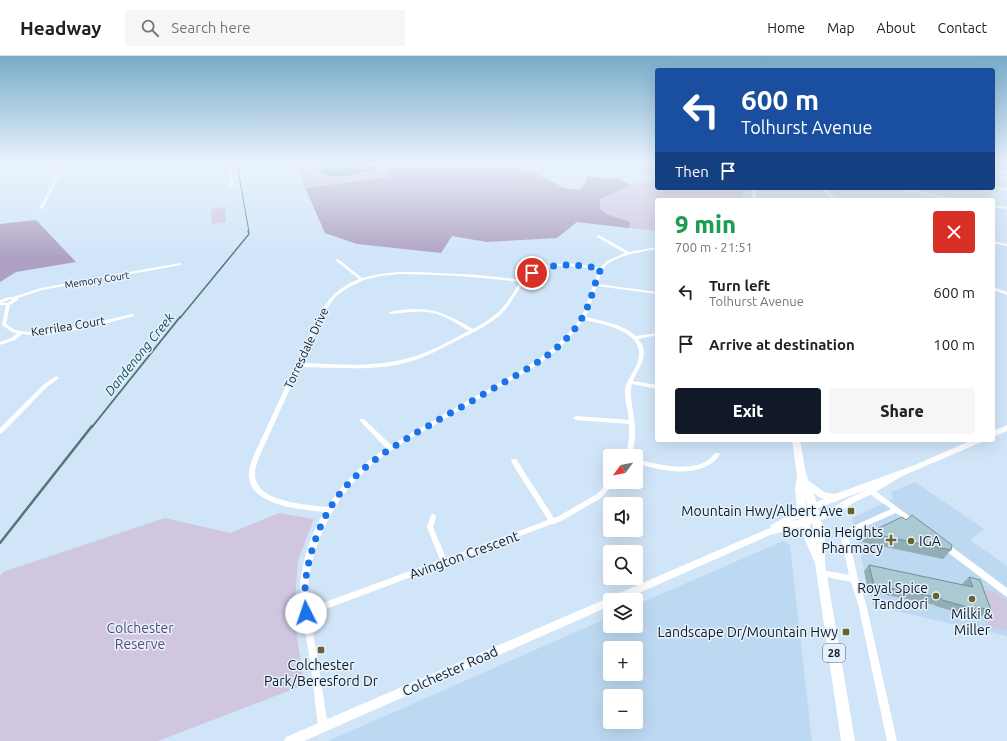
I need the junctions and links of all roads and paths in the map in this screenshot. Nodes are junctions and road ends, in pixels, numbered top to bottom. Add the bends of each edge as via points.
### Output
1 (47, 196) edge
2 (936, 196) edge
3 (946, 198) edge
4 (995, 206) edge
5 (41, 208) dead end
6 (1007, 208) edge
7 (598, 236) dead end
8 (995, 242) edge
9 (1007, 245) edge
10 (655, 248) edge
11 (628, 253) junction
12 (337, 260) dead end
13 (180, 264) dead end
14 (601, 269) junction
15 (362, 280) junction
16 (522, 281) junction
17 (595, 285) junction
18 (995, 289) edge
19 (655, 293) edge
20 (1007, 294) edge
21 (15, 298) junction
22 (0, 303) edge
23 (8, 304) junction
24 (391, 313) dead end
25 (132, 315) dead end
26 (583, 318) junction
27 (473, 331) junction
28 (20, 333) junction
29 (655, 334) edge
30 (635, 338) junction
31 (0, 344) edge
32 (298, 365) junction
33 (56, 378) dead end
34 (630, 382) junction
35 (655, 387) edge
36 (576, 418) dead end
37 (362, 420) dead end
38 (632, 422) junction
39 (1007, 428) edge
40 (0, 432) edge
41 (995, 433) edge
42 (796, 442) edge
43 (974, 442) edge
44 (390, 448) junction
45 (631, 449) edge
46 (718, 455) dead end
47 (514, 461) dead end
48 (643, 463) edge
49 (802, 477) junction
50 (606, 489) edge
51 (868, 489) junction
52 (837, 498) junction
53 (328, 510) junction
54 (896, 510) junction
55 (814, 513) junction
56 (433, 517) dead end
57 (804, 517) junction
58 (552, 522) junction
59 (919, 527) edge
60 (936, 540) edge
61 (444, 562) junction
62 (821, 569) junction
63 (854, 579) junction
64 (1007, 592) edge
65 (627, 593) edge
66 (603, 604) edge
67 (306, 613) junction
68 (323, 727) junction
69 (290, 741) edge
70 (848, 741) edge
71 (892, 741) edge

1 - 5 street
2 - 3 main road
4 - 6 main road
7 - 11 street
8 - 9 street
10 - 11 street
11 - 14 street via 608,262
12 - 15 street
13 - 21 street, Memory Court via 41,289
14 - 16 street via 558,265 537,270
14 - 17 street
15 - 16 street, Torresdale Drive via 406,272
15 - 32 street, Torresdale Drive via 341,290 329,301
16 - 27 street via 513,299 503,310
17 - 19 street
17 - 26 street
18 - 20 street
21 - 22 street, Memory Court via 8,298
21 - 23 street
22 - 23 street
23 - 28 street, Kerrilea Court via 4,325
24 - 27 street via 421,310 440,312
25 - 28 street, Kerrilea Court via 50,332
26 - 30 street via 607,323
26 - 44 street via 564,341 538,361
27 - 32 street via 424,356 404,362 386,365
28 - 31 street
29 - 30 street
30 - 34 street via 642,355
32 - 53 street, Torresdale Drive via 253,463 251,479 257,490 271,500
33 - 40 street
34 - 35 street
34 - 38 street via 628,391
36 - 38 street
37 - 44 street
38 - 45 street
39 - 41 main road
42 - 49 main road, 28
43 - 51 main road
44 - 53 street via 354,478
46 - 48 street via 707,464 696,468 655,467
47 - 58 street
49 - 52 main road via 822,495
49 - 55 main road, 28
49 - 57 main road, 28 via 799,494
50 - 58 street, Avington Crescent via 570,514
51 - 52 main road
51 - 54 street
51 - 55 main road via 832,513
52 - 55 main road
53 - 67 street via 315,539 306,571
54 - 59 street
54 - 63 street via 852,529 845,538
55 - 57 main road, Colchester Road
55 - 62 main road, 28 via 820,535
56 - 61 street via 430,527
57 - 62 main road, 28
57 - 65 main road, Colchester Road
58 - 61 street, Avington Crescent
60 - 64 street
61 - 67 street, Avington Crescent
62 - 63 street
62 - 70 main road, 28
63 - 71 street via 862,604
66 - 68 main road, Colchester Road
67 - 68 street
68 - 69 main road, Colchester Road

